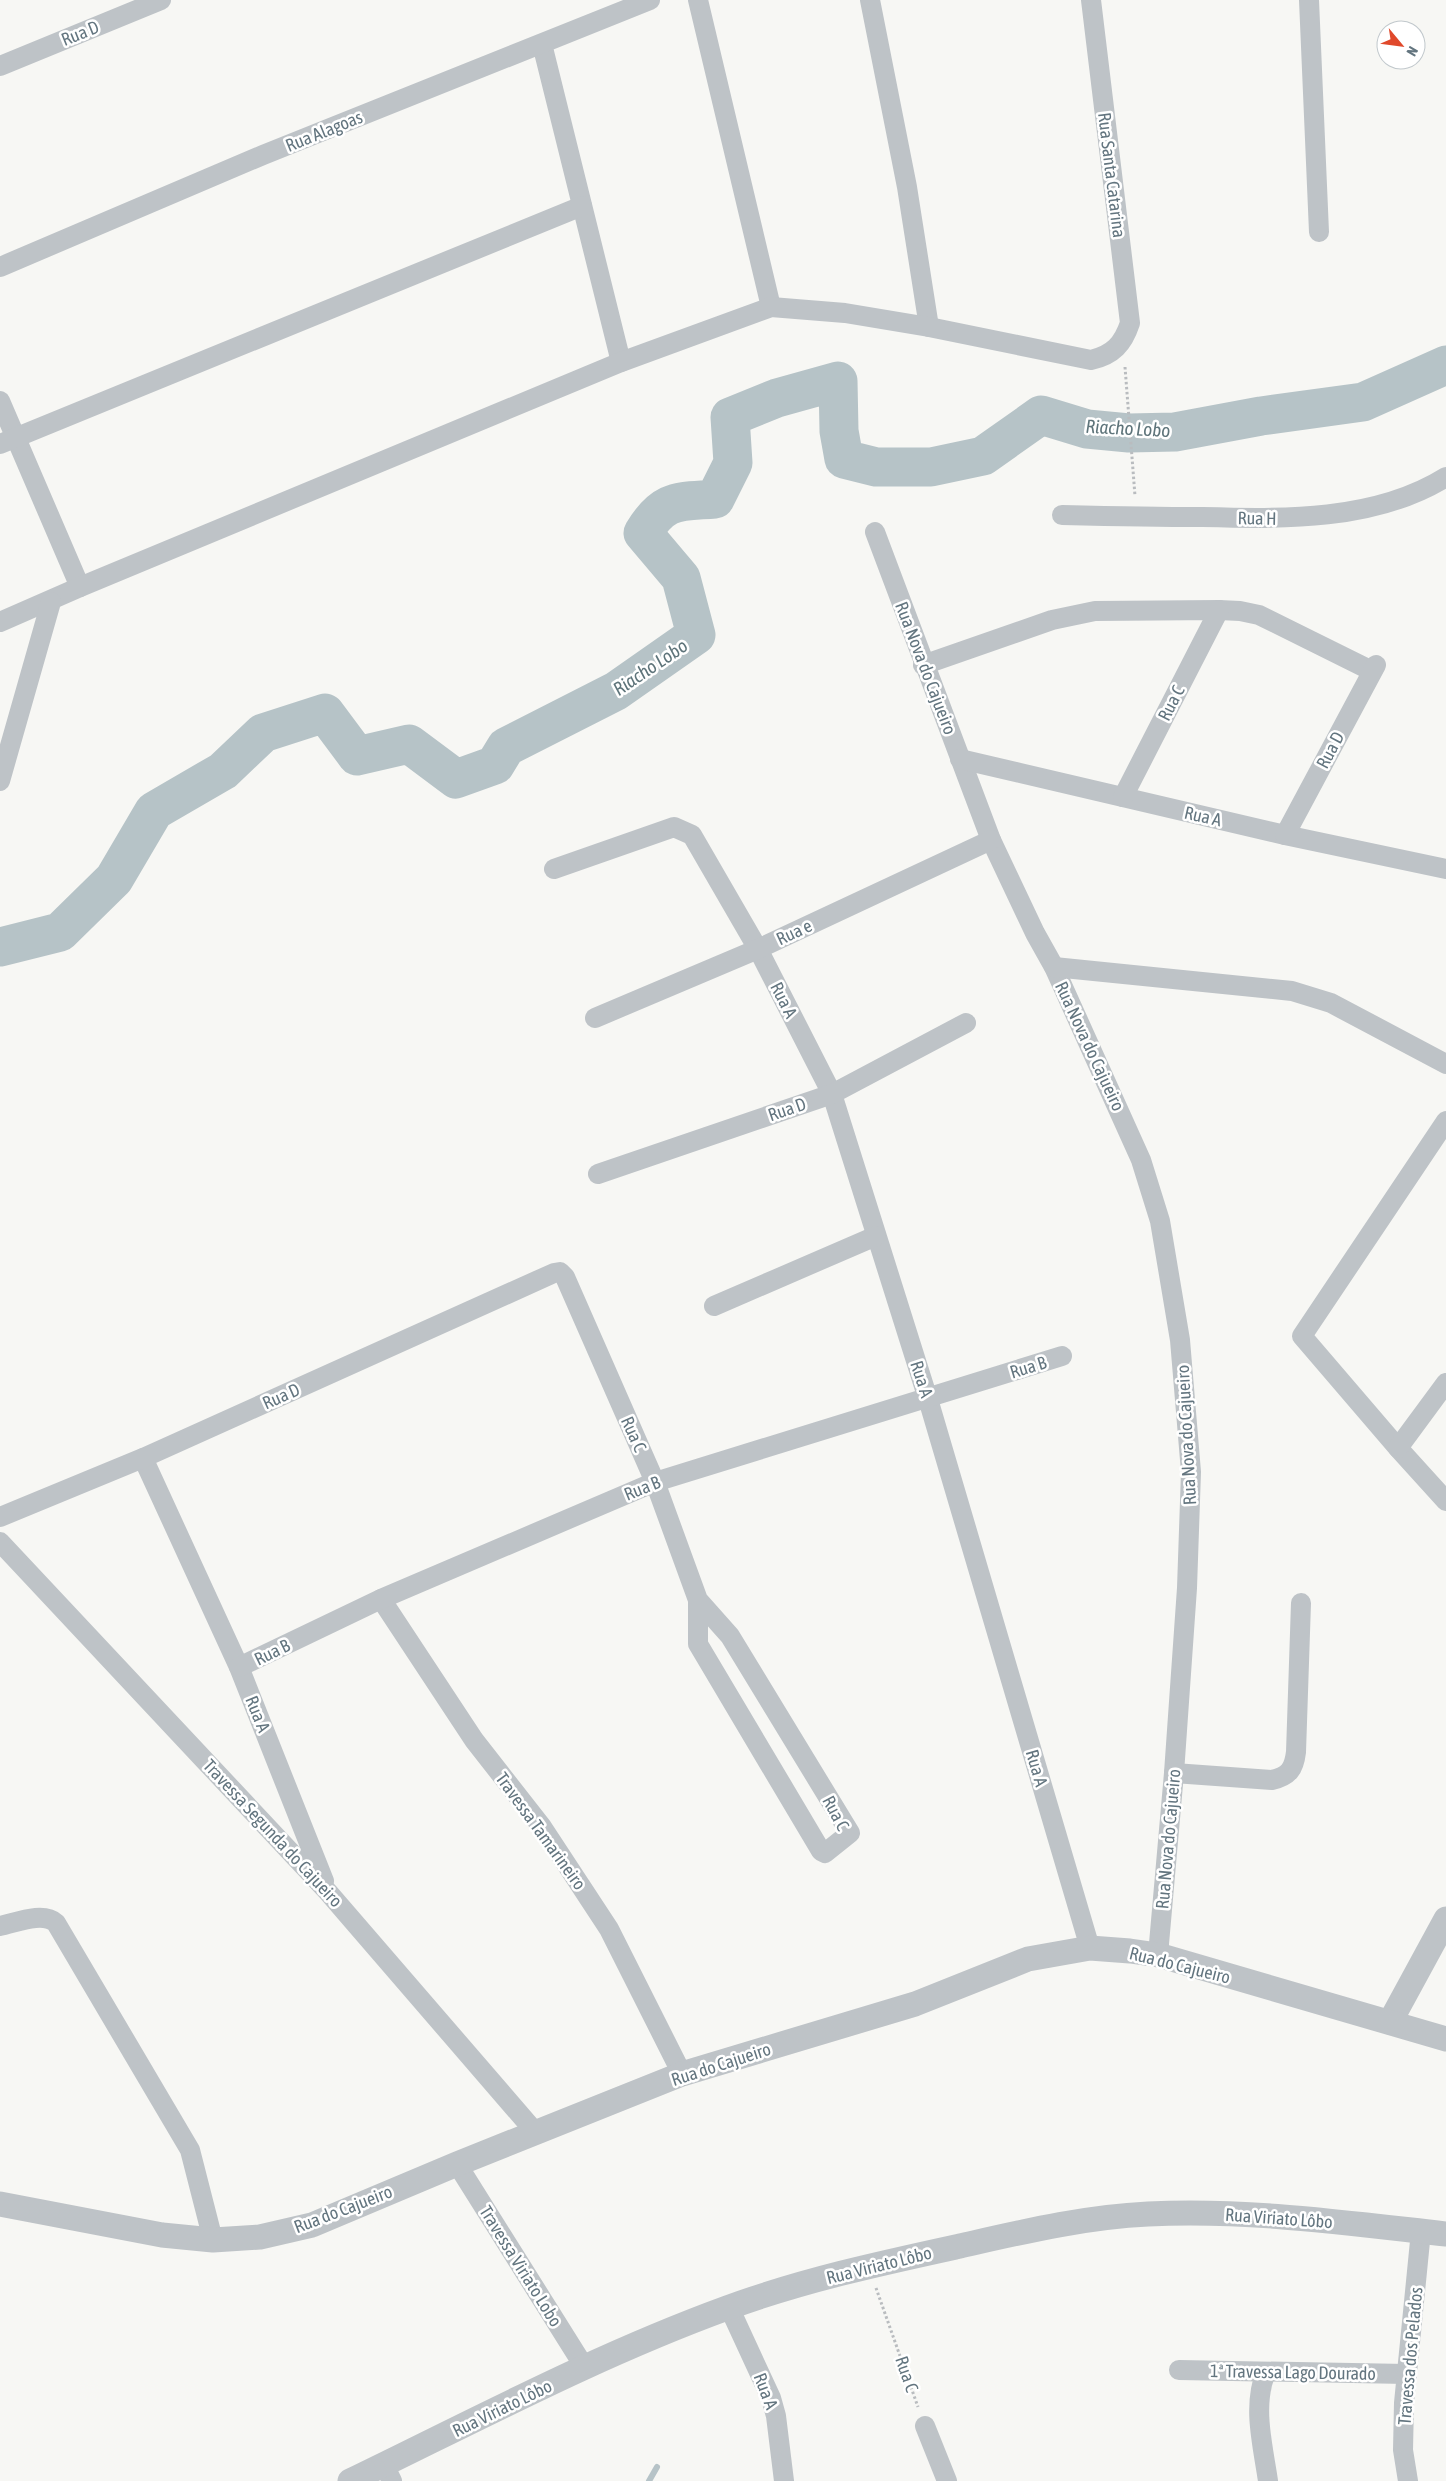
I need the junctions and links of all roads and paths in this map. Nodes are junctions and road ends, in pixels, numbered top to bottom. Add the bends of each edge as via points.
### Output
1 (161, 0) edge
2 (650, 0) edge
3 (698, 0) edge
4 (870, 0) edge
5 (1091, 0) edge
6 (1309, 0) edge
7 (542, 44) junction
8 (0, 66) edge
9 (582, 206) junction
10 (1319, 232) dead end
11 (0, 267) edge
12 (771, 306) junction
13 (929, 327) junction
14 (1118, 348) junction
15 (621, 362) junction
16 (0, 401) edge
17 (7, 441) edge
18 (1446, 477) edge
19 (1062, 515) dead end
20 (1137, 516) junction
21 (875, 532) dead end
22 (80, 587) junction
23 (50, 602) junction
24 (1219, 610) junction
25 (0, 622) edge
26 (924, 665) junction
27 (960, 759) junction
28 (0, 781) edge
29 (1123, 797) junction
30 (1285, 836) junction
31 (991, 840) junction
32 (554, 869) dead end
33 (1446, 869) edge
34 (758, 949) junction
35 (1054, 967) junction
36 (595, 1018) dead end
37 (966, 1023) dead end
38 (1446, 1064) edge
39 (832, 1094) junction
40 (1446, 1121) edge
41 (598, 1174) dead end
42 (876, 1236) junction
43 (560, 1272) joint
44 (714, 1306) dead end
45 (1062, 1356) dead end
46 (1446, 1383) edge
47 (928, 1398) junction
48 (1398, 1448) junction
49 (143, 1458) junction
50 (655, 1482) junction
51 (1446, 1501) edge
52 (0, 1517) edge
53 (0, 1542) edge
54 (381, 1599) junction
55 (698, 1600) junction
56 (1301, 1603) dead end
57 (240, 1667) junction
58 (771, 1703) junction
59 (741, 1719) junction
60 (1174, 1773) junction
61 (328, 1892) junction
62 (1446, 1919) edge
63 (0, 1926) edge
64 (1090, 1948) junction
65 (1158, 1956) junction
66 (1390, 2022) junction
67 (1446, 2039) edge
68 (682, 2074) junction
69 (536, 2133) junction
70 (457, 2164) junction
71 (0, 2204) edge
72 (1421, 2231) junction
73 (1446, 2234) edge
74 (213, 2240) junction
75 (869, 2266) junction
76 (729, 2307) junction
77 (585, 2368) junction
78 (1179, 2370) dead end
79 (1266, 2372) junction
80 (1407, 2374) junction
81 (925, 2426) joint
82 (388, 2473) edge
83 (350, 2481) edge
84 (784, 2481) edge
85 (948, 2481) edge
86 (1268, 2481) edge
87 (1408, 2481) edge

1 - 8 street, Rua D
2 - 7 street, Rua Alagoas
3 - 12 street
4 - 13 street via 907,187
5 - 14 street, Rua Santa Catarina via 1129,307 1130,322
6 - 10 street
7 - 9 street
7 - 11 street, Rua Alagoas via 263,156
9 - 15 street
9 - 17 street
12 - 13 street via 845,313
12 - 15 street
13 - 14 street via 1090,360
14 - 20 path via 1125,369
15 - 22 street
16 - 17 street
17 - 22 street
18 - 20 street, Rua H via 1408,496 1334,513 1284,519
19 - 20 street, Rua H
21 - 26 street, Rua Nova do Cajueiro
22 - 23 street
23 - 25 street
23 - 28 street
24 - 26 street via 1086,613 1052,620
24 - 29 street, Rua C
24 - 30 street, Rua D via 1259,615 1374,668
26 - 27 street, Rua Nova do Cajueiro
27 - 29 street, Rua A
27 - 31 street, Rua Nova do Cajueiro
29 - 30 street, Rua A
30 - 33 street, Rua A
31 - 34 street, Rua e
31 - 35 street, Rua Nova do Cajueiro
32 - 34 street, Rua A via 674,827 692,835
34 - 36 street, Rua e
34 - 39 street, Rua A
35 - 38 street, Rua Nova do Cajueiro via 1292,990 1331,1003
35 - 60 street, Rua Nova do Cajueiro via 1141,1160 1157,1205 1180,1340 1191,1472 1187,1588
37 - 39 street, Rua D
39 - 41 street, Rua D
39 - 42 street, Rua A
40 - 48 street via 1302,1336
42 - 44 street
42 - 47 street, Rua A
43 - 49 street, Rua D
43 - 50 street, Rua C via 565,1276
45 - 47 street, Rua B
46 - 48 street
47 - 50 street, Rua B
47 - 64 street, Rua A
48 - 51 street
49 - 52 street, Rua D
49 - 57 street, Rua A
50 - 54 street, Rua B
50 - 55 street, Rua C
53 - 61 street, Travessa Segunda do Cajueiro
54 - 57 street, Rua B
54 - 68 street, Travessa Tamarineiro via 474,1740 542,1827 609,1928
55 - 58 street, Rua C via 725,1629
55 - 59 street, Rua C via 698,1644
56 - 60 street via 1293,1768 1288,1774 1272,1780
57 - 61 street, Rua A
58 - 59 street
58 - 59 street, Rua C via 850,1833 825,1852 821,1851
60 - 65 street, Rua Nova do Cajueiro
61 - 69 street, Travessa Segunda do Cajueiro
62 - 66 street
63 - 74 street via 42,1918 56,1923 190,2150
64 - 65 street, Rua do Cajueiro
64 - 68 street, Rua do Cajueiro via 1028,1959 915,2004
65 - 66 street, Rua do Cajueiro
66 - 67 street, Rua do Cajueiro
68 - 69 street, Rua do Cajueiro
69 - 70 street, Rua do Cajueiro
70 - 74 street, Rua do Cajueiro via 312,2225 260,2236
70 - 77 street, Travessa Viriato Lobo
71 - 74 street, Rua do Cajueiro via 162,2235
72 - 73 street, Rua Viriato Lôbo
72 - 75 street, Rua Viriato Lôbo via 1238,2215 1145,2214 1086,2220
72 - 80 street, Travessa dos Pelados
75 - 76 street, Rua Viriato Lôbo
75 - 81 path, Rua C
76 - 77 street, Rua Viriato Lôbo
76 - 84 street, Rua A via 771,2398
77 - 82 street, Rua Viriato Lôbo
78 - 79 street, 1ª Travessa Lago Dourado
79 - 80 street, 1ª Travessa Lago Dourado
79 - 86 street via 1259,2391 1260,2431
80 - 87 street, Travessa dos Pelados via 1403,2425
81 - 85 street
82 - 83 street, Rua Viriato Lôbo

